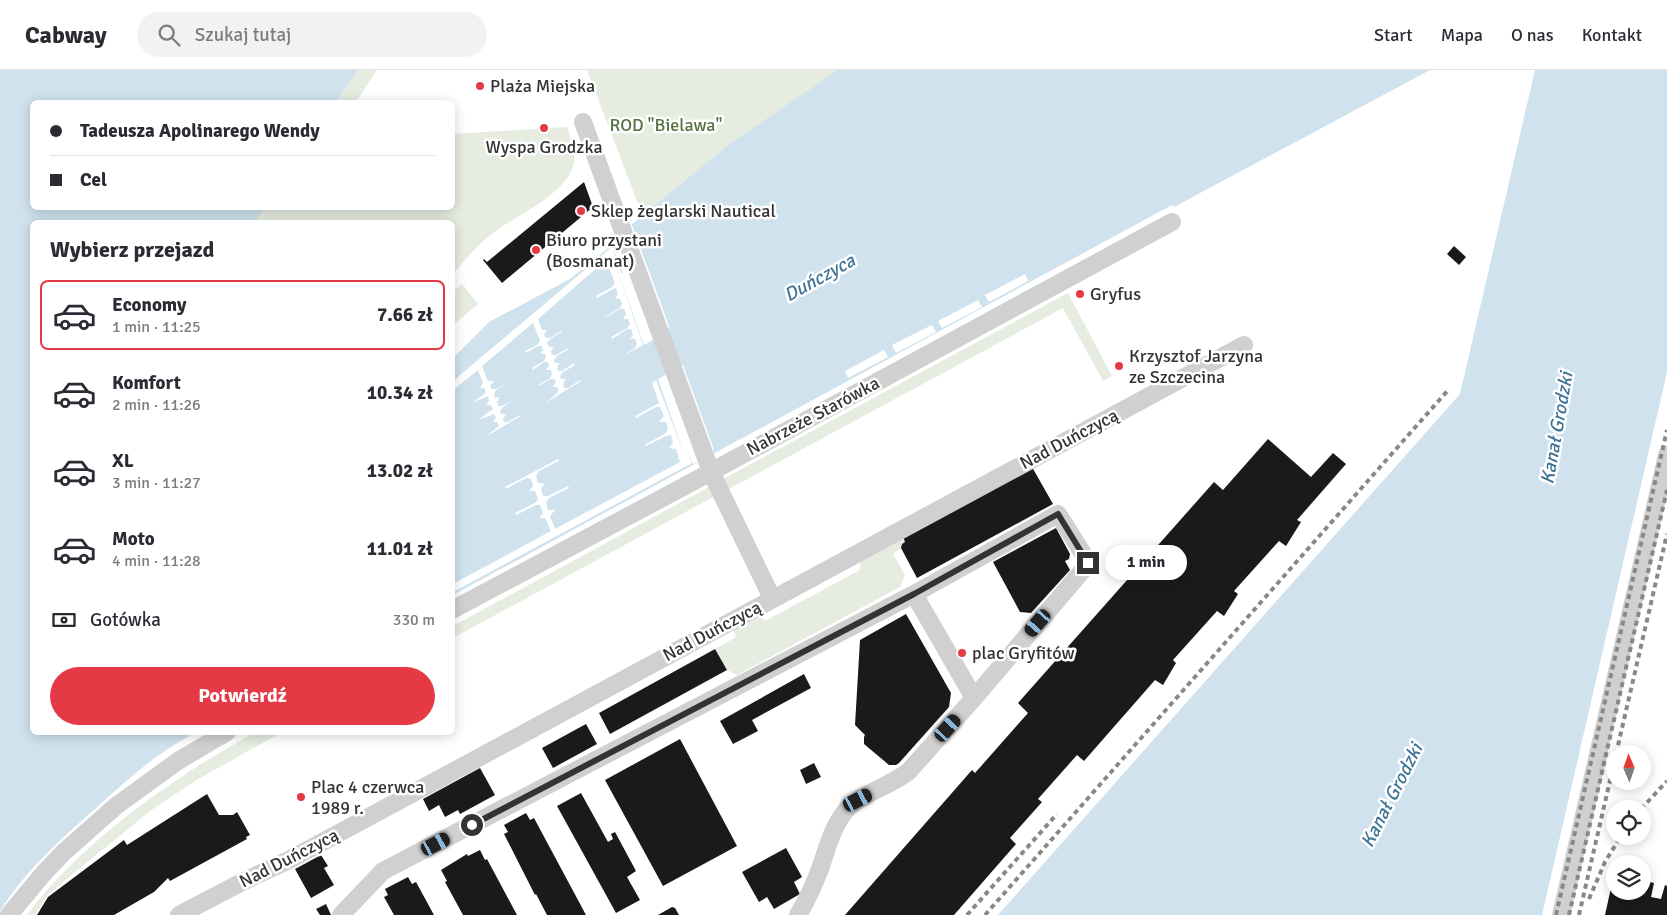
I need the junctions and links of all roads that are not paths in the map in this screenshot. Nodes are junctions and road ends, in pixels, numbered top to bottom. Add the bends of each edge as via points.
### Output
1 (583, 122) dead end
2 (1172, 222) dead end
3 (1244, 345) dead end
4 (1667, 455) edge
5 (709, 465) junction
6 (914, 594) junction
7 (772, 598) junction
8 (455, 608) edge
9 (974, 698) junction
10 (222, 735) edge
11 (9, 915) edge
12 (180, 915) edge
13 (342, 915) edge
14 (798, 915) edge
15 (1561, 915) edge

1 - 5 street
2 - 5 street, Nabrzeże Starówka via 852,387
3 - 7 street, Nad Duńczycą
4 - 15 street
5 - 7 street
5 - 8 street, Nabrzeże Starówka
6 - 9 street
6 - 9 street via 1058,514 1088,563
6 - 13 street via 383,871
7 - 12 street, Nad Duńczycą via 298,855
9 - 14 street via 900,779 849,807 836,827
10 - 11 street via 178,761 116,806 48,868

